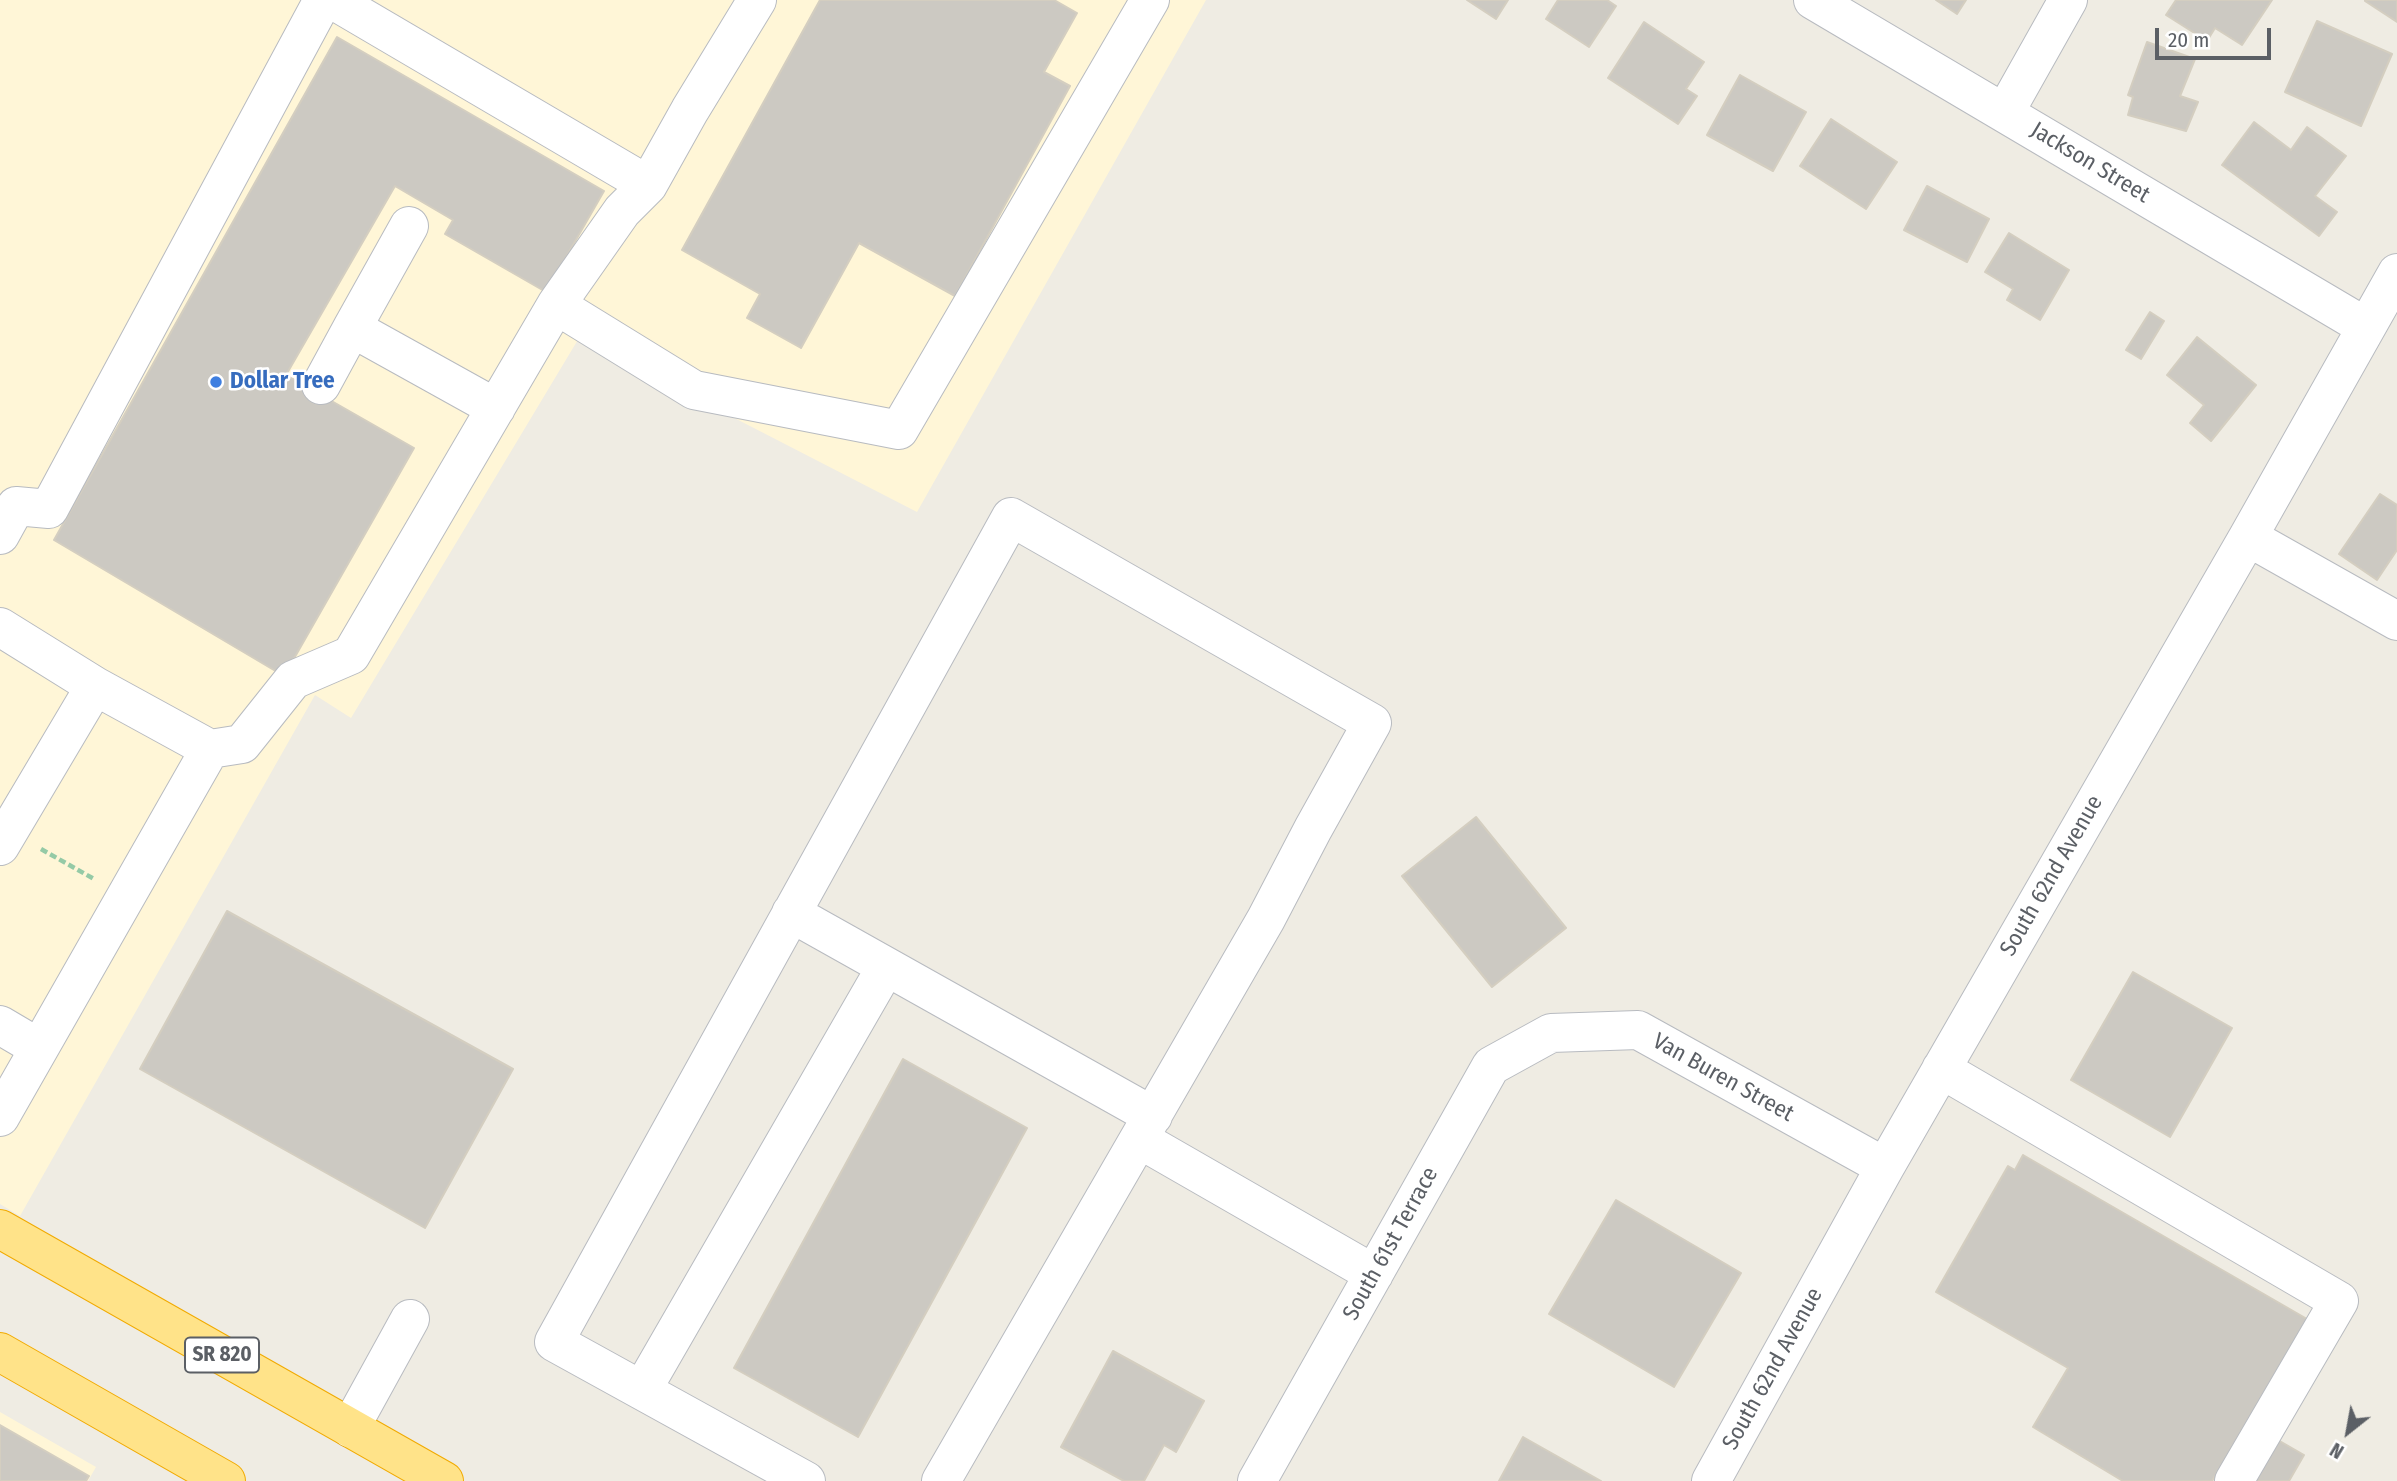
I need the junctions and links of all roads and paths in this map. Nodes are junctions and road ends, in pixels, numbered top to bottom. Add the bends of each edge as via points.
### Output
1 (323, 0) edge
2 (333, 0) edge
3 (757, 0) edge
4 (1150, 0) edge
5 (1813, 0) edge
6 (2068, 0) edge
7 (2005, 112) junction
8 (648, 185) junction
9 (409, 226) dead end
10 (2397, 273) edge
11 (556, 306) junction
12 (2366, 327) junction
13 (352, 328) junction
14 (321, 385) dead end
15 (496, 408) junction
16 (5, 512) edge
17 (2248, 537) junction
18 (2397, 621) edge
19 (0, 627) edge
20 (95, 686) junction
21 (209, 749) junction
22 (4, 839) edge
23 (126, 896) junction
24 (791, 913) junction
25 (886, 967) junction
26 (0, 1025) edge
27 (1551, 1033) joint
28 (39, 1048) junction
29 (1941, 1069) junction
30 (0, 1117) edge
31 (1146, 1128) junction
32 (1885, 1167) junction
33 (0, 1228) edge
34 (1374, 1275) junction
35 (410, 1319) dead end
36 (0, 1352) edge
37 (642, 1390) junction
38 (350, 1428) junction
39 (754, 1468) edge
40 (226, 1481) edge
41 (444, 1481) edge
42 (806, 1481) edge
43 (941, 1481) edge
44 (1258, 1481) edge
45 (1710, 1481) edge
46 (2234, 1481) edge

1 - 16 street via 49,509
2 - 8 street
3 - 8 street
4 - 11 street via 899,430 694,390
5 - 7 street, Jackson Street
6 - 7 street
7 - 12 street, Jackson Street
8 - 11 street via 622,211
9 - 13 street
10 - 12 street, South 62nd Avenue
11 - 15 street
12 - 17 street, South 62nd Avenue
13 - 14 street
13 - 15 street
15 - 21 street via 351,654 293,680 242,744
17 - 18 street
17 - 29 street, South 62nd Avenue
19 - 20 street
20 - 21 street
20 - 22 street
21 - 23 street
22 - 23 path
23 - 28 street
24 - 25 street
24 - 31 street via 1011,517 1372,723
24 - 37 street via 554,1342
25 - 31 street
25 - 37 street
26 - 28 street
27 - 32 street, Van Buren Street via 1638,1030
27 - 34 street, South 61st Terrace via 1491,1066
28 - 30 street
29 - 32 street, South 62nd Avenue
29 - 46 street via 2339,1301
31 - 34 street
31 - 43 street
32 - 45 street, South 62nd Avenue
33 - 38 highway, SR 820
34 - 44 street, South 61st Terrace
35 - 38 street
36 - 40 highway
37 - 39 street
38 - 41 highway, SR 820
39 - 42 street

